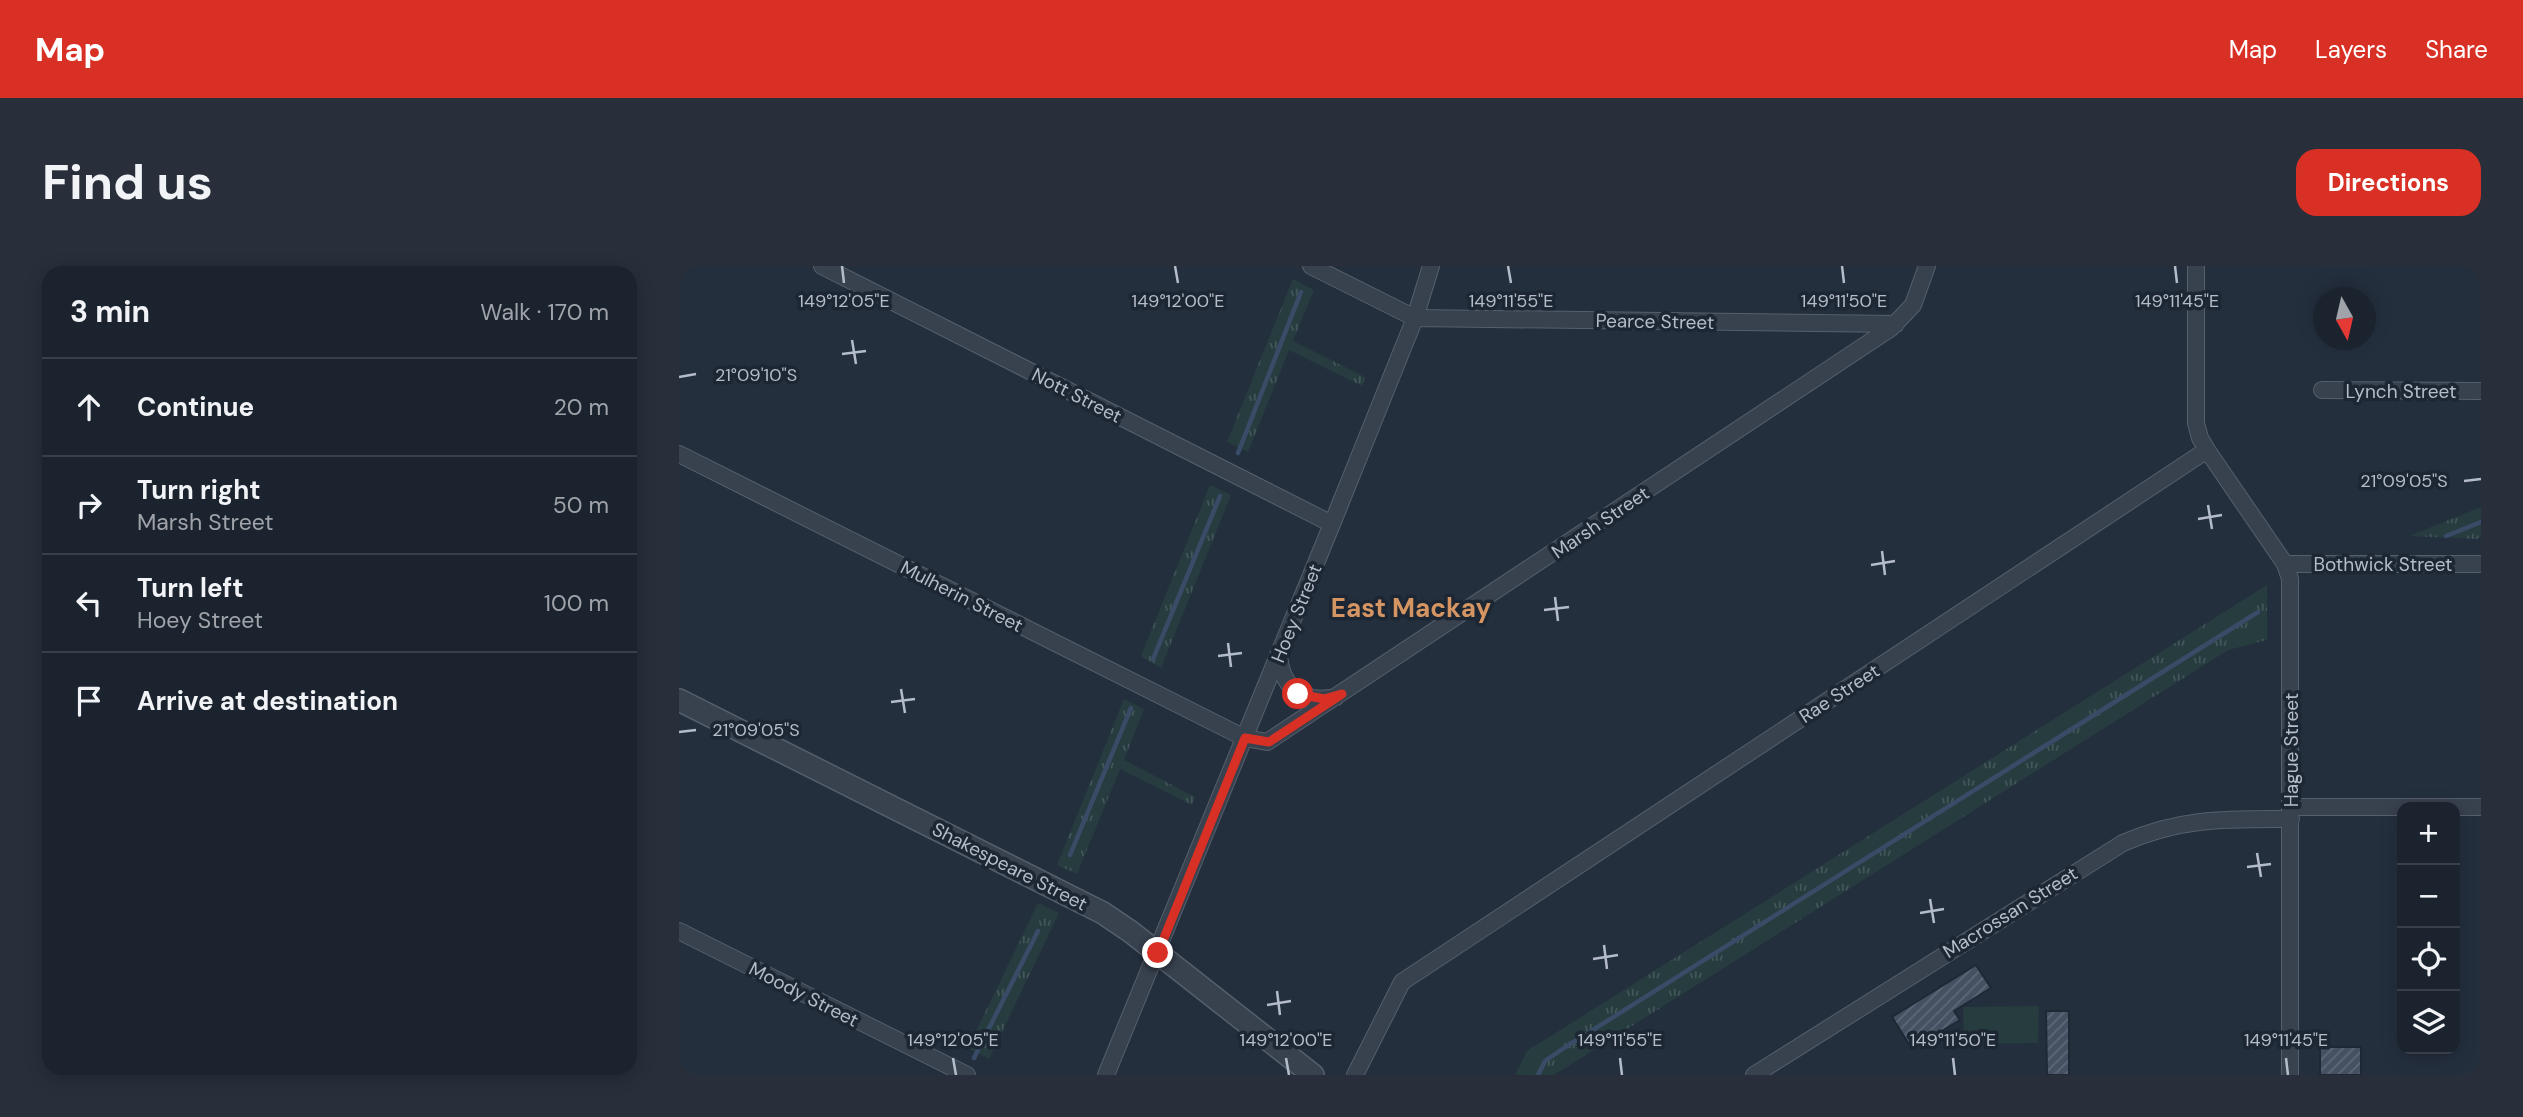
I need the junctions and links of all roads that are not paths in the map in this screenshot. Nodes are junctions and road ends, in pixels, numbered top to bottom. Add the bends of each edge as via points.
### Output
1 (822, 266) edge
2 (1311, 266) edge
3 (1431, 266) edge
4 (1927, 266) edge
5 (2196, 266) edge
6 (1415, 318) junction
7 (1896, 324) junction
8 (2322, 390) dead end
9 (2481, 391) edge
10 (2207, 450) junction
11 (679, 454) edge
12 (1332, 524) junction
13 (2285, 564) junction
14 (2481, 564) edge
15 (1279, 654) junction
16 (1342, 694) junction
17 (679, 700) edge
18 (1245, 738) junction
19 (2481, 807) edge
20 (2291, 813) junction
21 (679, 931) edge
22 (1158, 953) junction
23 (967, 1075) edge
24 (1106, 1075) edge
25 (1313, 1075) edge
26 (1355, 1075) edge
27 (1754, 1075) edge
28 (2291, 1075) edge

1 - 12 street, Nott Street
2 - 6 street
3 - 6 street, Hoey Street
4 - 7 street, Marsh Street via 1913,305
5 - 10 street via 2196,423
6 - 7 street, Pearce Street
6 - 12 street, Hoey Street
7 - 16 street, Marsh Street
8 - 9 street, Lynch Street
10 - 13 street, Hague Street
10 - 26 street, Rae Street via 1402,982
11 - 18 street, Mulherin Street
12 - 15 street, Hoey Street
13 - 14 street, Bothwick Street
13 - 20 street, Hague Street via 2290,587
15 - 16 street via 1284,678 1296,693 1320,699
15 - 18 street, Hoey Street
16 - 18 street, Marsh Street via 1269,742
17 - 22 street, Shakespeare Street via 1103,913
18 - 22 street, Hoey Street
19 - 20 street, Macrossan Street
20 - 27 street, Macrossan Street via 2190,821 2123,843
20 - 28 street, Hague Street
21 - 23 street, Moody Street
22 - 24 street, Hoey Street
22 - 25 street, Shakespeare Street

